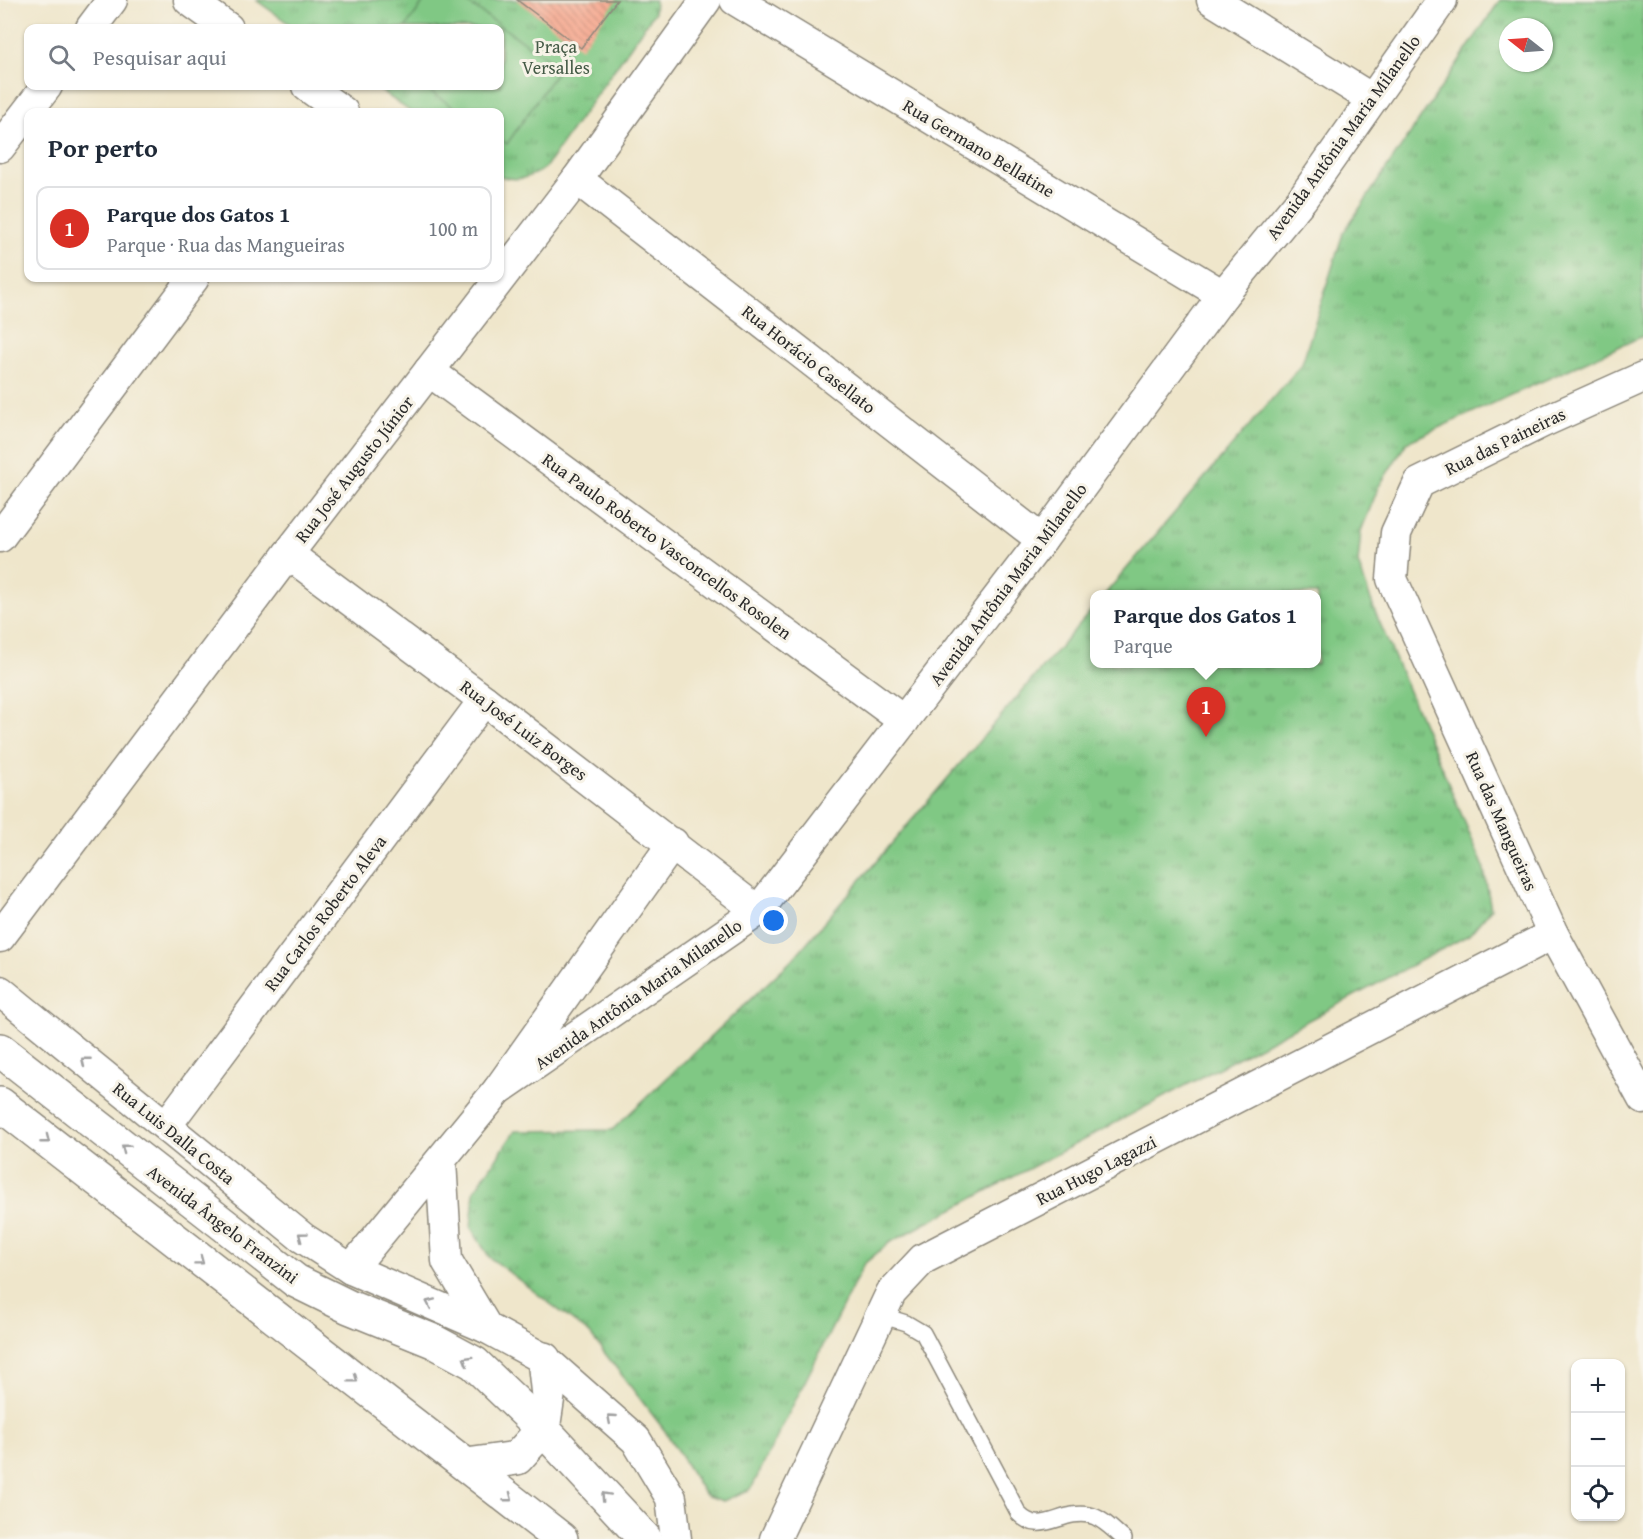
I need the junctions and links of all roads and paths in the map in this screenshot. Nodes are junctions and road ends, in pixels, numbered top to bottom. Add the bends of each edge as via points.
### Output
1 (112, 0) edge
2 (189, 0) edge
3 (706, 0) edge
4 (735, 0) edge
5 (1212, 0) edge
6 (1442, 0) edge
7 (94, 24) edge
8 (222, 24) edge
9 (44, 90) edge
10 (1372, 99) junction
11 (30, 108) edge
12 (24, 116) edge
13 (0, 147) edge
14 (577, 179) junction
15 (510, 242) edge
16 (191, 282) edge
17 (485, 282) edge
18 (1223, 295) junction
19 (429, 371) junction
20 (1643, 377) edge
21 (1396, 534) joint
22 (0, 537) edge
23 (1042, 540) junction
24 (288, 554) junction
25 (484, 700) junction
26 (904, 721) junction
27 (673, 843) junction
28 (758, 911) junction
29 (1553, 934) junction
30 (0, 937) edge
31 (0, 992) edge
32 (0, 1050) edge
33 (498, 1090) junction
34 (1643, 1099) edge
35 (0, 1104) edge
36 (166, 1126) junction
37 (441, 1161) junction
38 (351, 1269) junction
39 (880, 1315) junction
40 (487, 1328) junction
41 (544, 1359) junction
42 (543, 1429) junction
43 (467, 1465) junction
44 (561, 1539) edge
45 (645, 1539) edge
46 (676, 1539) edge
47 (775, 1539) edge
48 (1124, 1539) edge

1 - 7 street
2 - 8 street
3 - 14 street, Rua José Augusto Júnior
4 - 18 street, Rua Germano Bellatine
5 - 10 street
6 - 10 street, Avenida Antônia Maria Milanello
9 - 11 street
10 - 18 street, Avenida Antônia Maria Milanello via 1302,199
12 - 13 street
14 - 15 street, Rua José Augusto Júnior
14 - 23 street, Rua Horácio Casellato
16 - 22 street
17 - 19 street, Rua José Augusto Júnior
18 - 23 street, Avenida Antônia Maria Milanello
19 - 24 street, Rua José Augusto Júnior
19 - 26 street, Rua Paulo Roberto Vasconcellos Rosolen
20 - 21 street, Rua das Paineiras via 1419,483
21 - 29 street, Rua das Mangueiras via 1392,579
23 - 26 street, Avenida Antônia Maria Milanello
24 - 25 street, Rua José Luiz Borges
24 - 30 street, Rua José Augusto Júnior
25 - 27 street, Rua José Luiz Borges
25 - 36 street, Rua Carlos Roberto Aleva
26 - 28 street, Avenida Antônia Maria Milanello
27 - 28 street, Rua José Luiz Borges
27 - 33 street
28 - 33 street, Avenida Antônia Maria Milanello
29 - 34 street, Rua das Mangueiras
29 - 39 street, Rua Hugo Lagazzi via 923,1259 891,1293
36 -> 31 street, Rua Luis Dalla Costa
42 -> 32 main road, Avenida Ângelo Franzini via 474,1363 296,1281
33 - 37 street
35 -> 43 main road
38 -> 36 street, Rua Luis Dalla Costa via 303,1238
37 - 38 street
37 - 40 street via 447,1261
40 -> 38 street, Rua Luis Dalla Costa
39 - 47 street, Rua Hugo Lagazzi
39 - 48 lane via 923,1333 1019,1514 1027,1522 1038,1525 1078,1514 1092,1515
40 - 41 street, Rua Luis Dalla Costa
41 - 42 main road via 548,1396
46 -> 41 street, Rua Luis Dalla Costa via 671,1498 636,1440
42 - 43 main road via 518,1458
45 -> 42 main road, Avenida Ângelo Franzini
43 -> 44 main road

